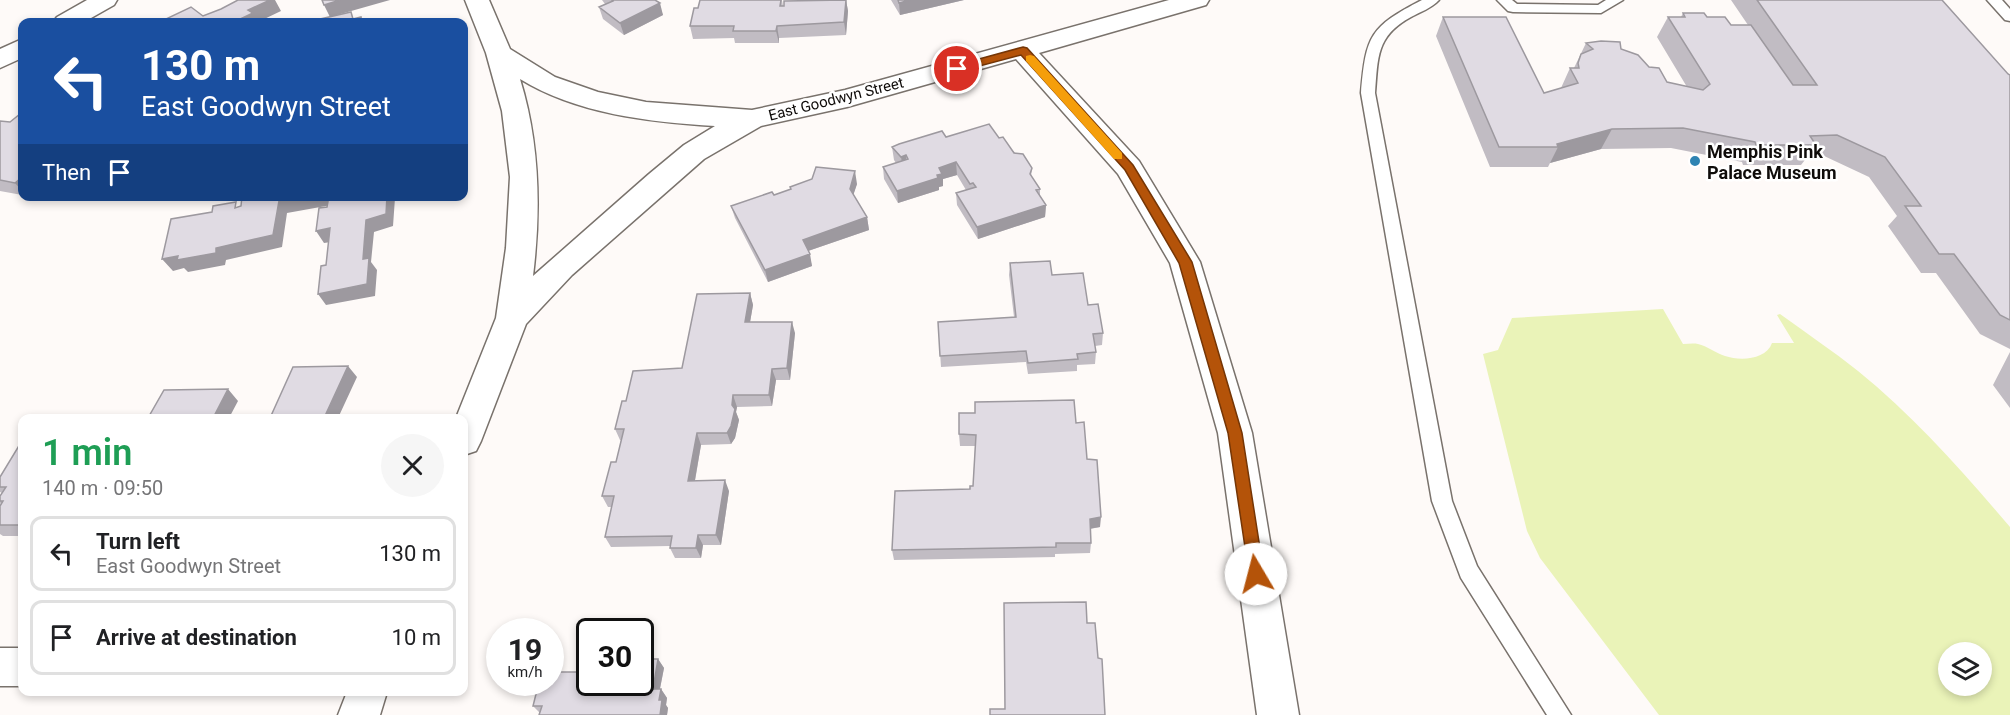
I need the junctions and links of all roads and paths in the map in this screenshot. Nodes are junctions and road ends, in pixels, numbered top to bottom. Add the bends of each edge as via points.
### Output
1 (105, 0) edge
2 (477, 0) edge
3 (1197, 0) edge
4 (1432, 0) edge
5 (1504, 0) edge
6 (1616, 0) edge
7 (1994, 0) edge
8 (2010, 17) edge
9 (73, 18) edge
10 (18, 49) edge
11 (1023, 51) junction
12 (499, 53) junction
13 (0, 60) edge
14 (753, 119) junction
15 (512, 318) junction
16 (468, 431) edge
17 (0, 667) edge
18 (18, 667) edge
19 (366, 696) edge
20 (359, 715) edge
21 (1278, 715) edge
22 (1560, 715) edge

1 - 9 street
2 - 12 street
3 - 11 street, East Goodwyn Street
4 - 22 lane via 1381,33 1371,58 1368,93 1413,351 1442,501 1468,571
5 - 6 lane via 1513,8 1601,9
7 - 8 lane
10 - 13 street
11 - 14 street, East Goodwyn Street
11 - 21 street via 1129,168 1185,262 1235,433
12 - 14 street, East Goodwyn Street via 548,84 591,98 672,114
12 - 15 street via 516,111 524,177 521,248
14 - 15 street, East Goodwyn Street via 694,152 561,267
15 - 16 street
17 - 18 street
19 - 20 street

